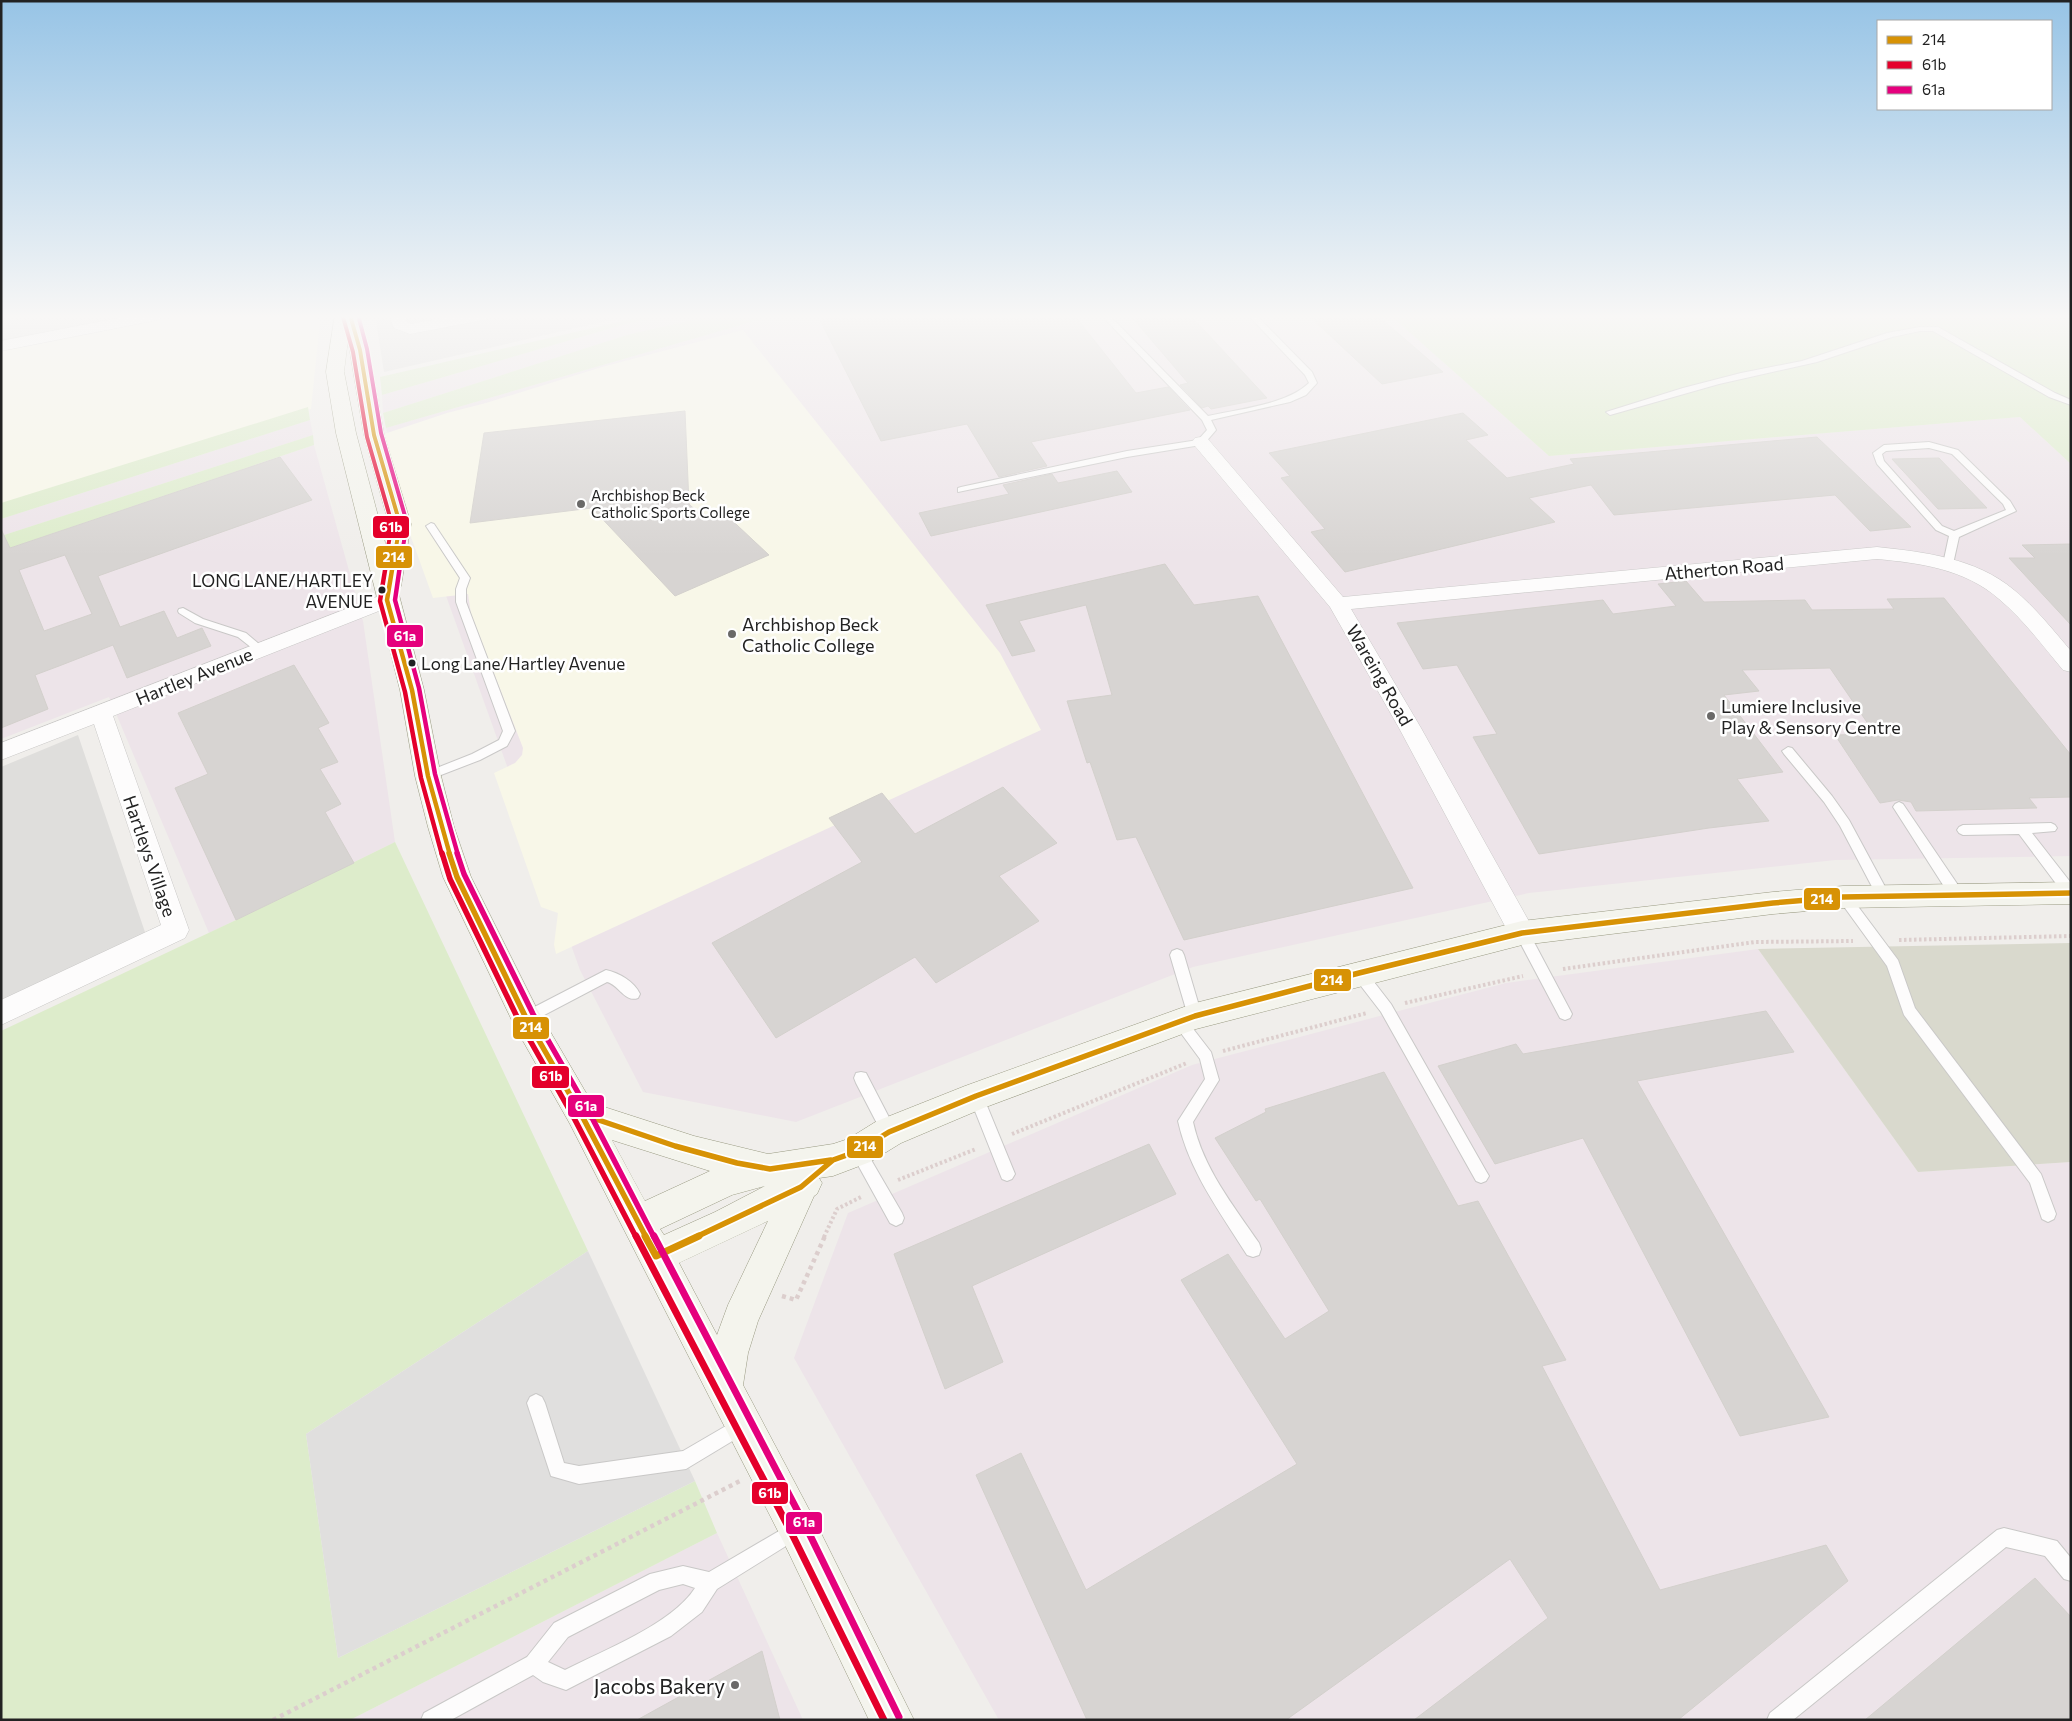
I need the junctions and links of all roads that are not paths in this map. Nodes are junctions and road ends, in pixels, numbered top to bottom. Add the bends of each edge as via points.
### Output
1 (339, 395) edge
2 (368, 395) edge
3 (1183, 395) edge
4 (1297, 395) edge
5 (1666, 395) edge
6 (2053, 395) edge
7 (2071, 403) edge
8 (1610, 412) dead end
9 (1206, 419) junction
10 (1201, 442) junction
11 (961, 490) dead end
12 (431, 526) dead end
13 (1954, 535) junction
14 (1948, 564) junction
15 (387, 600) junction
16 (1338, 604) junction
17 (183, 611) dead end
18 (260, 650) junction
19 (2071, 665) edge
20 (101, 712) junction
21 (1788, 751) dead end
22 (1, 752) edge
23 (428, 776) junction
24 (1899, 807) dead end
25 (2051, 828) dead end
26 (2022, 829) junction
27 (1963, 830) dead end
28 (2071, 893) edge
29 (1957, 894) junction
30 (1884, 896) junction
31 (1843, 897) junction
32 (1522, 933) junction
33 (1177, 956) dead end
34 (1359, 973) junction
35 (633, 994) dead end
36 (2, 1009) edge
37 (1565, 1014) dead end
38 (526, 1018) junction
39 (1187, 1018) junction
40 (861, 1078) dead end
41 (976, 1096) junction
42 (580, 1114) junction
43 (889, 1132) junction
44 (846, 1155) junction
45 (770, 1169) junction
46 (1008, 1174) dead end
47 (1481, 1176) dead end
48 (801, 1186) junction
49 (2048, 1214) dead end
50 (896, 1218) dead end
51 (637, 1222) junction
52 (1253, 1249) dead end
53 (656, 1256) junction
54 (724, 1387) junction
55 (536, 1403) dead end
56 (743, 1425) junction
57 (798, 1529) junction
58 (2071, 1572) edge
59 (710, 1582) junction
60 (534, 1664) junction
61 (431, 1720) edge
62 (892, 1720) edge
63 (1777, 1720) edge

1 - 15 main road
2 - 15 main road via 374,435 400,524
3 - 9 lane
4 - 9 lane
5 - 8 lane
6 - 7 lane
9 - 10 lane via 1212,430
10 - 11 lane via 1127,454
10 - 16 street, Wareing Road
12 - 23 lane via 465,578 461,602 509,730 503,743
13 - 13 lane via 1939,528 1880,462 1877,453 1884,448 1929,445 1955,452 2006,502 2011,511
13 - 14 lane
14 - 16 street, Atherton Road via 1924,557 1877,553
14 - 19 street, Atherton Road via 1998,587
15 - 18 street, Hartley Avenue
15 - 23 main road via 412,690
16 - 32 street, Wareing Road
17 - 18 lane via 199,621 242,635
18 - 20 street, Hartley Avenue
20 - 22 street, Hartley Avenue
20 - 36 street, Hartleys Village via 176,930
21 - 30 lane via 1844,823
23 - 38 main road via 457,876
24 - 29 lane
25 - 26 lane
26 - 27 lane
26 - 28 lane
28 - 29 main road
29 - 30 main road
30 - 31 main road
31 - 32 main road
31 - 49 lane via 1893,964 1909,1011 2036,1179
32 - 34 main road
32 - 37 lane
33 - 39 lane
34 - 39 main road
34 - 47 lane via 1386,1008
35 - 38 lane via 615,978 606,976
38 - 42 main road
39 - 41 main road
39 - 52 lane via 1206,1056 1212,1080 1185,1121 1187,1133 1201,1165
40 - 43 lane
41 - 43 main road
41 - 46 lane
42 - 45 main road via 675,1146
42 - 51 main road
43 - 44 main road
44 - 45 main road
44 - 48 main road
44 - 50 lane via 880,1188
45 - 51 main road via 728,1180
48 - 53 main road
48 - 54 main road via 741,1318 730,1352
51 - 53 main road
53 - 54 main road
54 - 56 main road
55 - 56 lane via 557,1470 579,1474 686,1460
56 - 57 main road
57 - 59 lane
57 - 62 main road
58 - 63 lane via 2050,1548 2004,1537
59 - 60 lane via 683,1576 657,1581 561,1630
59 - 60 lane via 695,1605 664,1629 566,1680
60 - 61 lane

